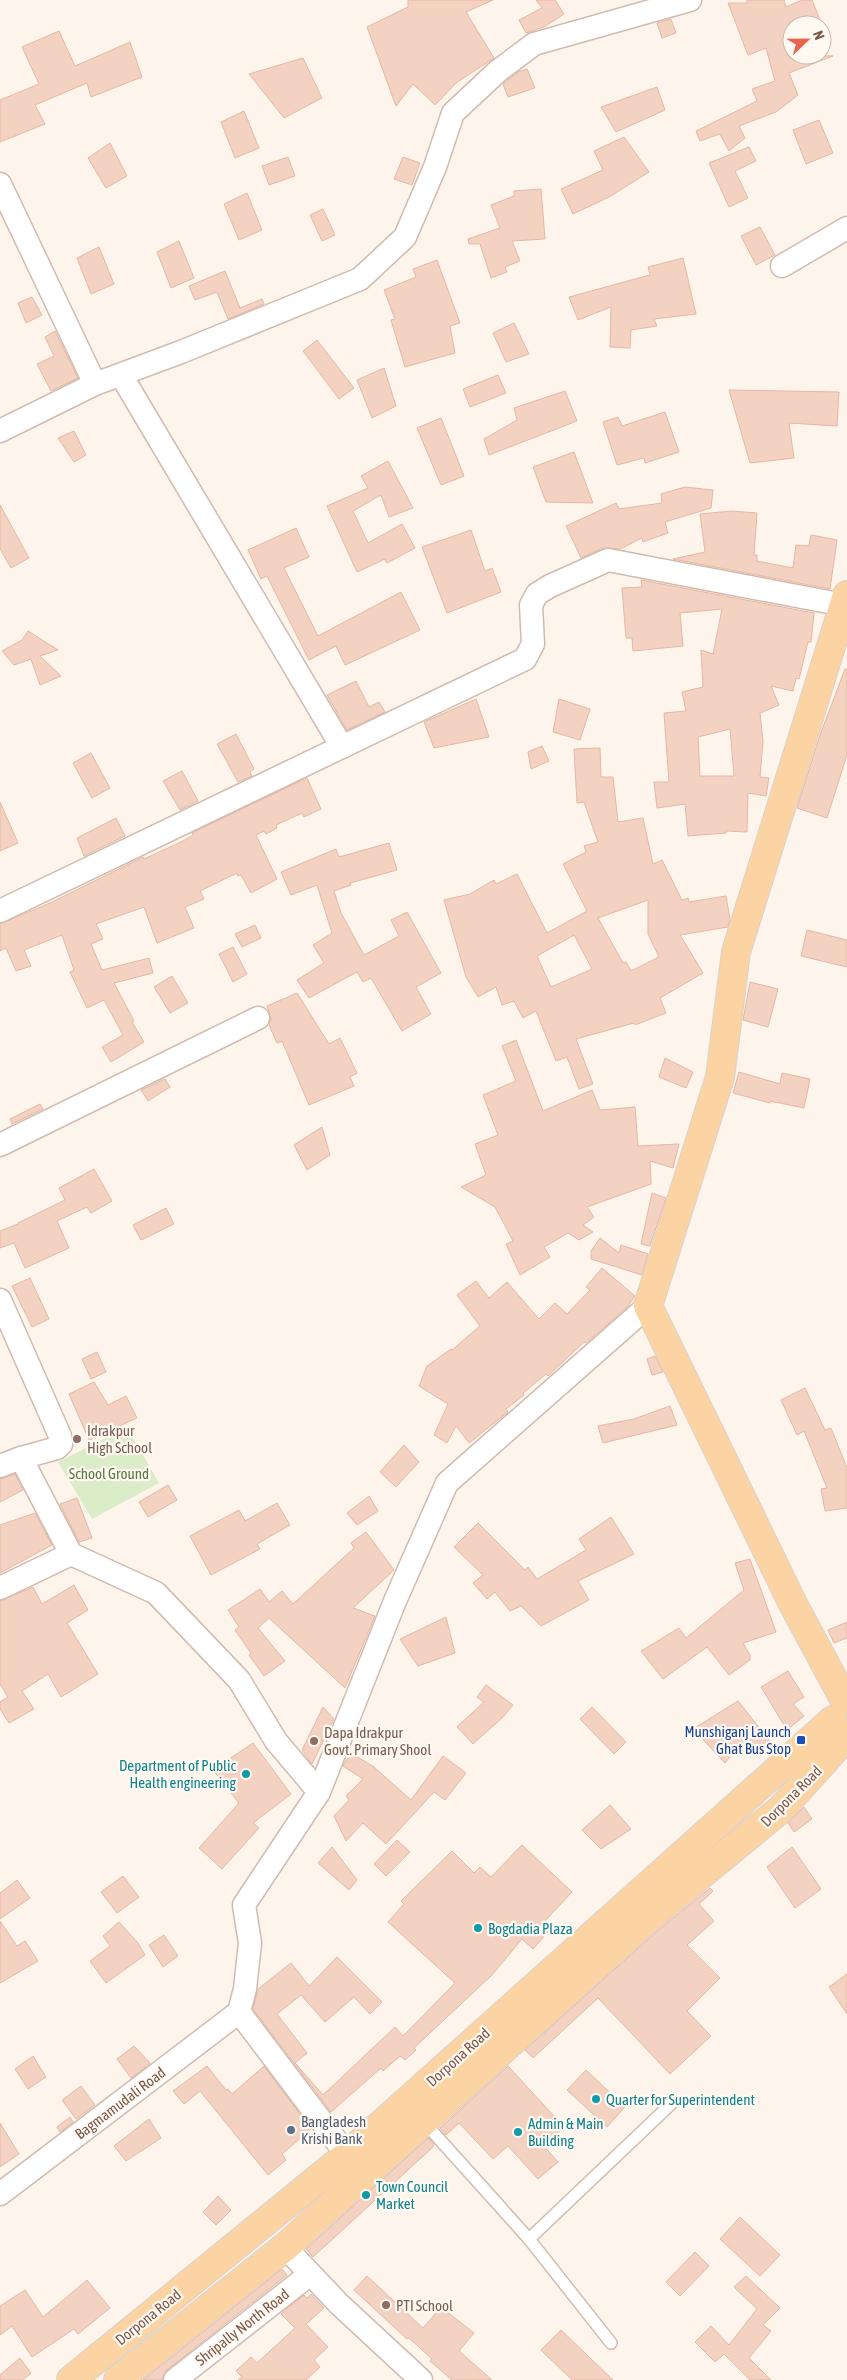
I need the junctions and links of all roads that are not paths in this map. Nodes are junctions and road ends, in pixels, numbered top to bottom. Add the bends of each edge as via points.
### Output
1 (690, 0) edge
2 (0, 184) edge
3 (847, 228) edge
4 (782, 266) dead end
5 (121, 375) junction
6 (95, 384) junction
7 (0, 431) edge
8 (846, 600) edge
9 (342, 747) junction
10 (0, 912) edge
11 (258, 1018) dead end
12 (0, 1145) edge
13 (0, 1300) edge
14 (648, 1306) junction
15 (21, 1458) junction
16 (0, 1466) edge
17 (71, 1554) junction
18 (0, 1588) edge
19 (844, 1717) edge
20 (319, 1792) junction
21 (239, 2012) junction
22 (671, 2104) dead end
23 (423, 2121) junction
24 (348, 2155) junction
25 (0, 2194) edge
26 (529, 2239) junction
27 (285, 2247) junction
28 (309, 2275) junction
29 (611, 2343) dead end
30 (70, 2380) edge
31 (118, 2380) edge
32 (175, 2380) edge
33 (421, 2380) edge

1 - 5 street via 534,44 498,71 453,113 435,167 405,237 360,279
2 - 6 street
3 - 4 street
5 - 6 street
5 - 9 street
6 - 7 street
8 - 9 street via 608,560 537,594 531,605 533,644 525,659
8 - 14 main road via 736,952 720,1077
9 - 10 street
11 - 12 street
13 - 15 street via 60,1436 61,1444 57,1448
14 - 19 main road via 793,1604
14 - 20 street via 447,1483 395,1601
15 - 16 street
15 - 17 street
17 - 18 street
17 - 20 street via 156,1593 239,1680 276,1741
19 - 23 main road, Dorpona Road via 781,1809 646,1920
19 - 24 main road, Dorpona Road
20 - 21 street via 244,1905 250,1943 246,1989
21 - 24 street
21 - 25 street, Bagmamudali Road
22 - 26 lane
23 - 26 lane
23 - 27 main road, Dorpona Road
24 - 30 main road, Dorpona Road
26 - 29 lane
27 - 28 street
27 - 31 main road, Dorpona Road
28 - 32 street, Shripally North Road
28 - 33 street

